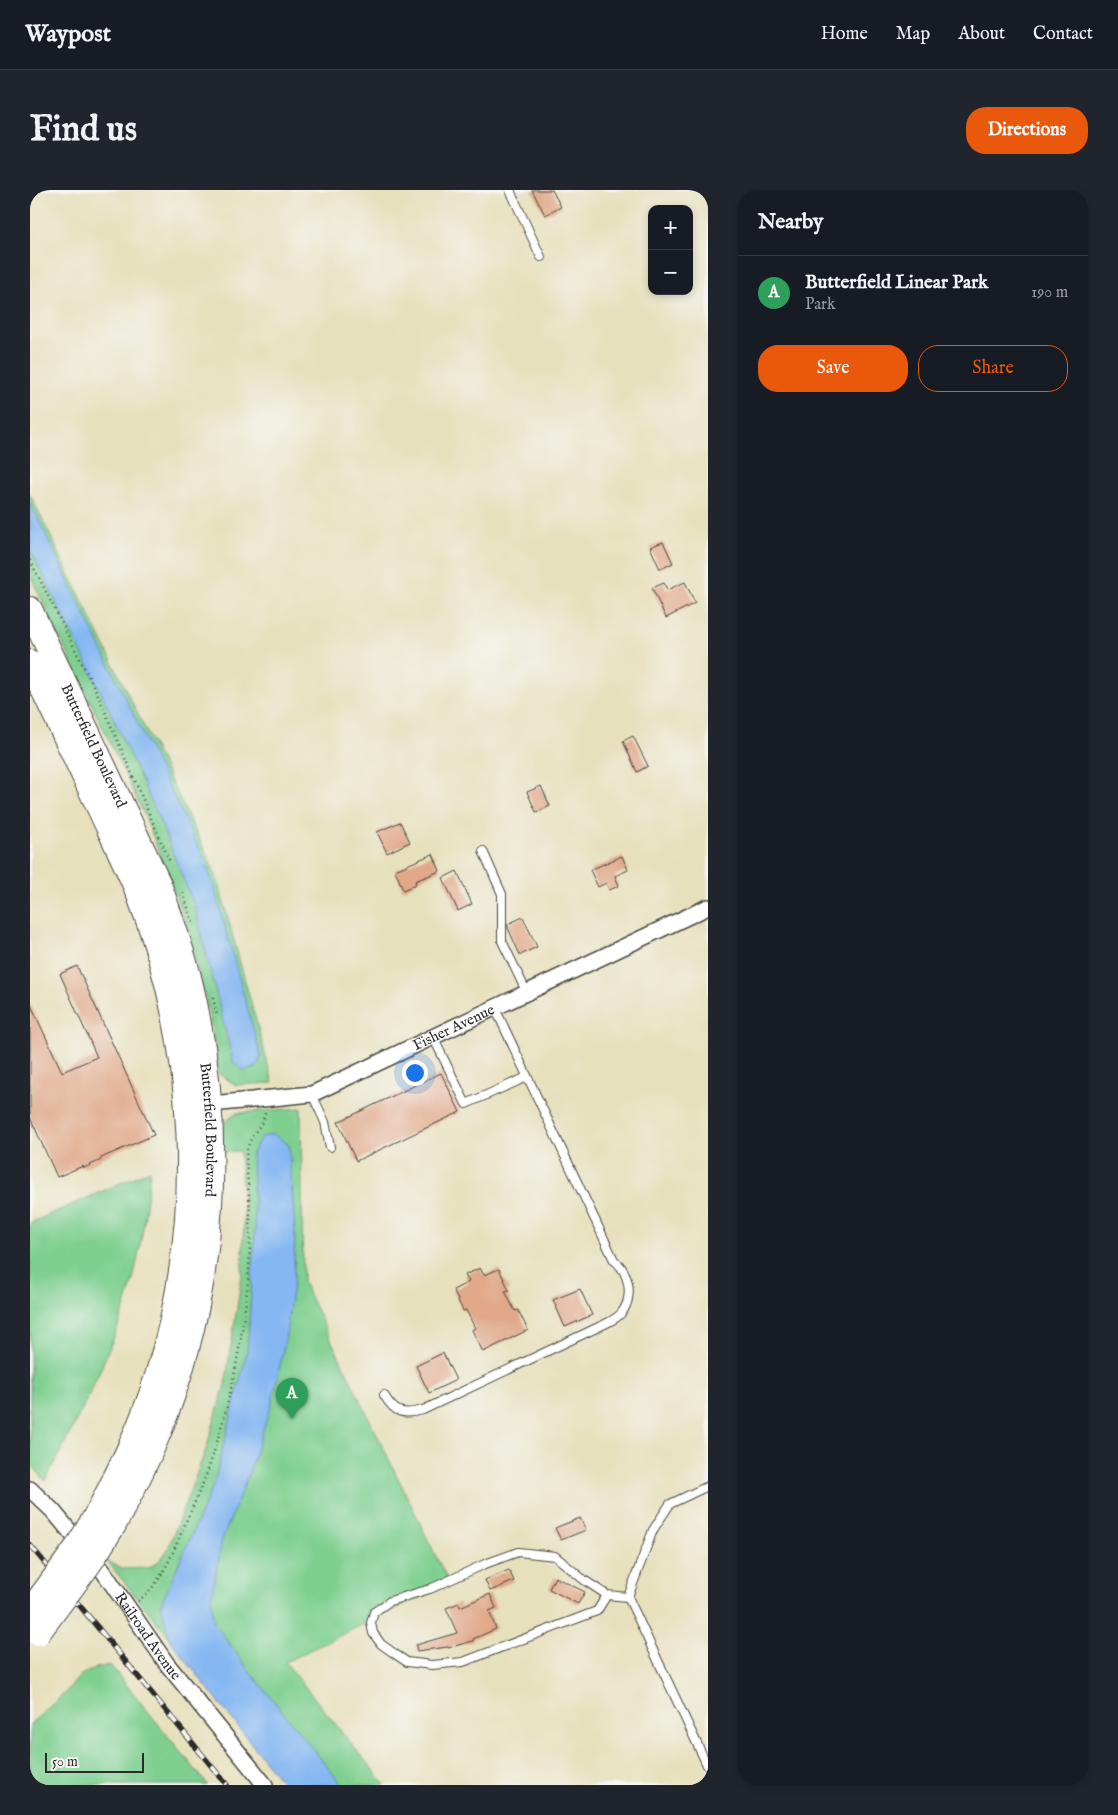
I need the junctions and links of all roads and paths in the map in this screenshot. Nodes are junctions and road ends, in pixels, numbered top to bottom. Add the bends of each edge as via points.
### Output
1 (510, 190) edge
2 (541, 257) dead end
3 (30, 609) edge
4 (30, 662) edge
5 (483, 851) dead end
6 (708, 907) edge
7 (526, 993) junction
8 (495, 1008) junction
9 (433, 1036) junction
10 (527, 1077) junction
11 (312, 1094) junction
12 (264, 1099) junction
13 (198, 1105) junction
14 (330, 1147) dead end
15 (384, 1395) dead end
16 (708, 1486) edge
17 (30, 1489) edge
18 (107, 1516) junction
19 (607, 1594) junction
20 (628, 1597) junction
21 (129, 1607) junction
22 (30, 1611) edge
23 (34, 1637) edge
24 (708, 1767) edge
25 (265, 1785) edge

1 - 2 lane
3 - 13 main road, Butterfield Boulevard via 169,911 196,1011
4 - 13 main road, Butterfield Boulevard via 138,892 168,986 184,1070
5 - 7 lane via 502,894 502,941
6 - 7 street, Fisher Avenue
7 - 8 street, Fisher Avenue
8 - 9 street, Fisher Avenue
8 - 10 lane
9 - 10 lane via 466,1104
9 - 11 street, Fisher Avenue
10 - 15 lane via 614,1260 627,1276 624,1309 607,1323 423,1410 398,1412
11 - 12 street, Fisher Avenue
11 - 14 lane via 325,1122
12 - 13 street, Fisher Avenue
12 - 21 path via 265,1117 253,1133 247,1150 248,1280 230,1394 211,1462 170,1557 148,1594
13 - 18 main road, Butterfield Boulevard via 189,1144 187,1215 170,1328 157,1377
16 - 20 lane via 670,1504 653,1530
17 - 21 street, Railroad Avenue via 103,1571
18 - 22 main road, Butterfield Boulevard, bridge via 77,1547
18 - 23 main road, Butterfield Boulevard, bridge via 81,1577
19 - 19 lane via 555,1556 518,1552 430,1589 390,1601 374,1612 371,1623 373,1633 382,1644 407,1662 432,1665 463,1662 597,1611
19 - 20 lane
20 - 24 lane
21 - 25 street, Railroad Avenue via 167,1664

